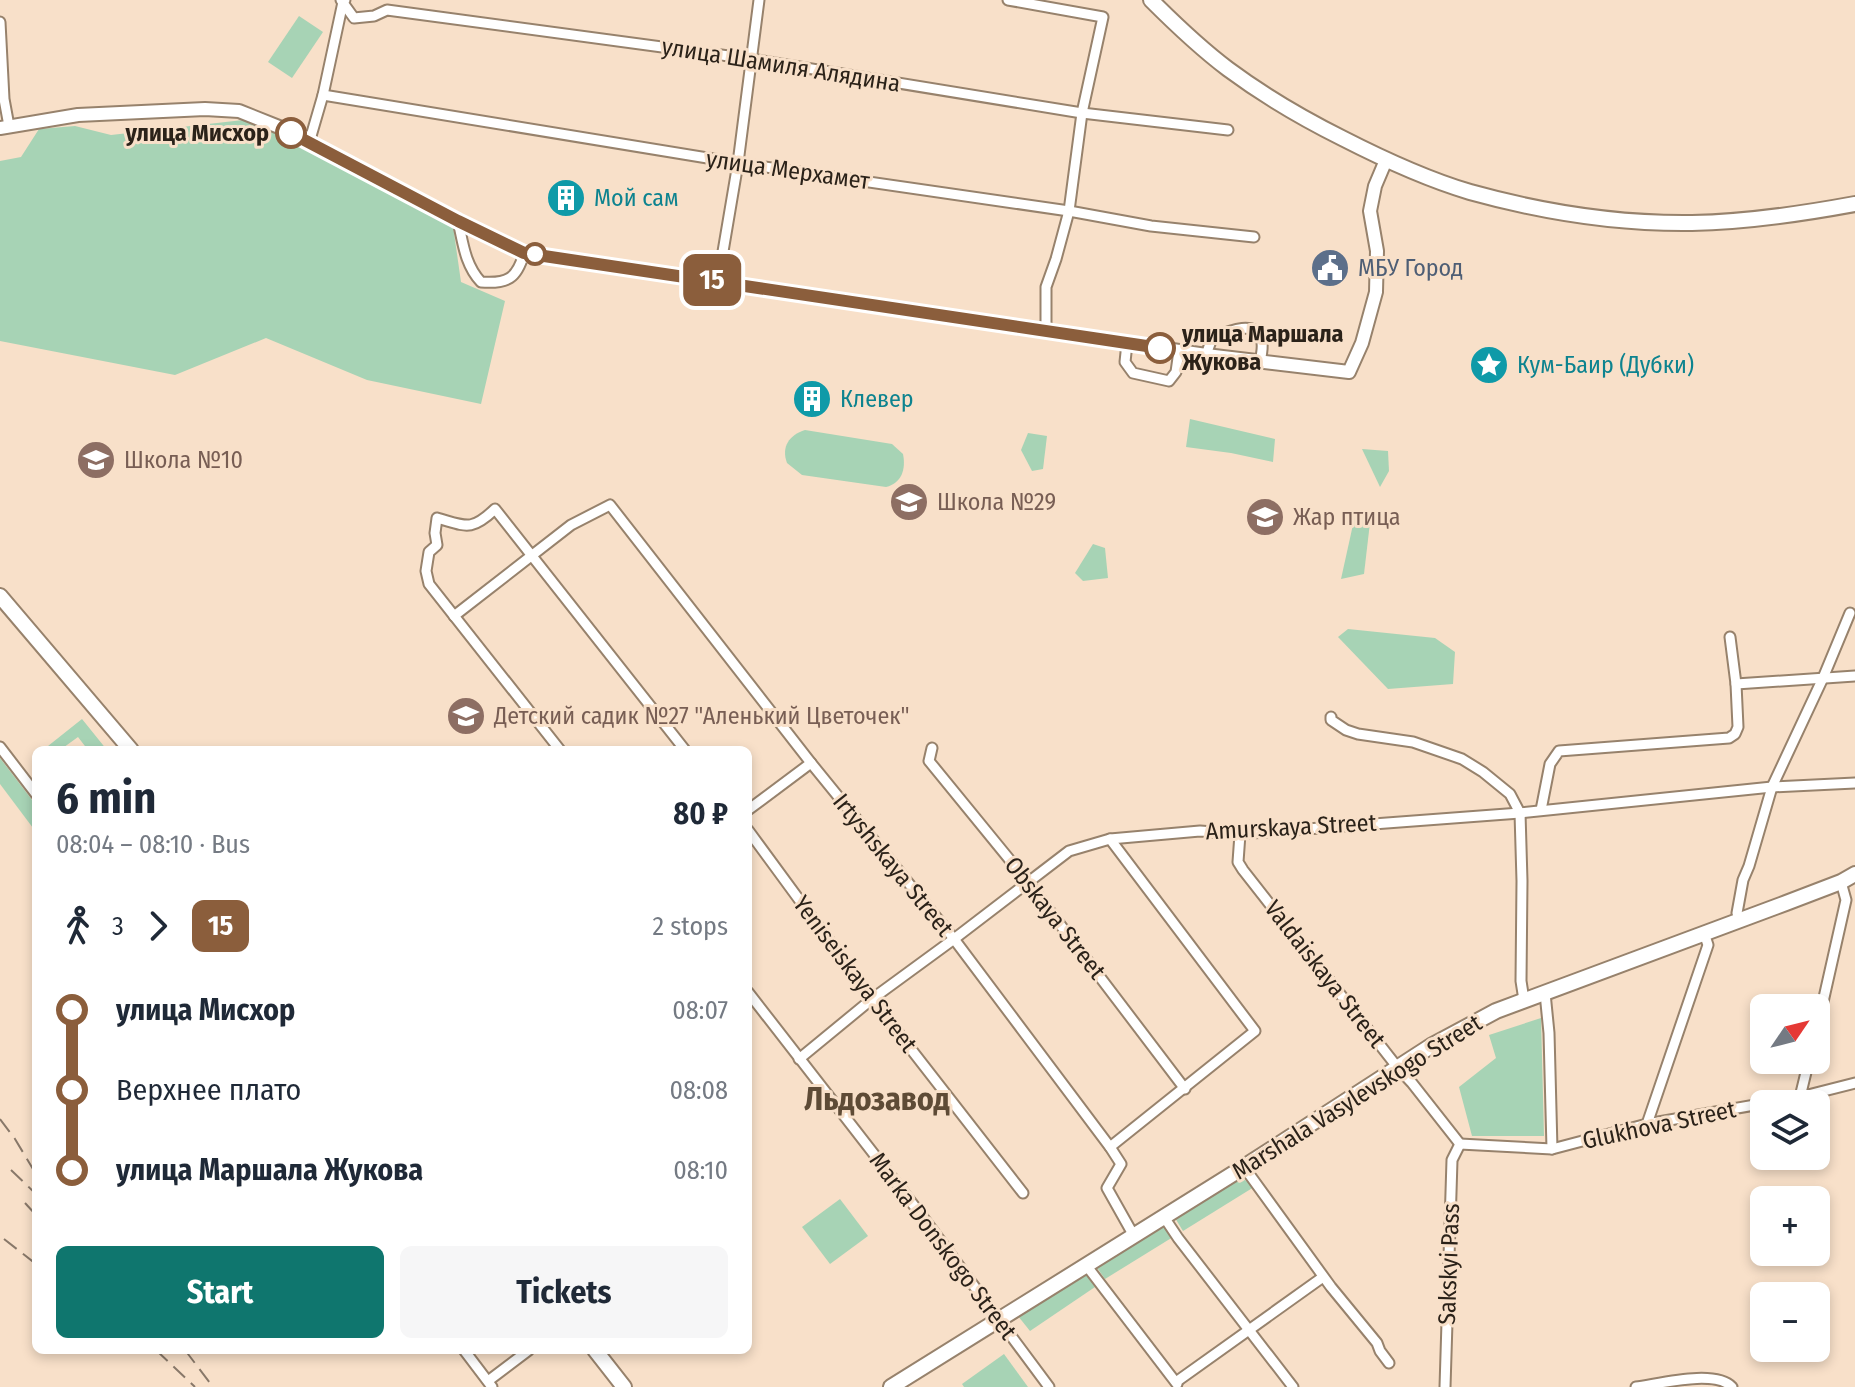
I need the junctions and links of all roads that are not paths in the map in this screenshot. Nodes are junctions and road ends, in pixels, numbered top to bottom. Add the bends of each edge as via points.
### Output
1 (759, 0) edge
2 (1008, 0) edge
3 (1151, 0) edge
4 (343, 1) edge
5 (0, 22) edge
6 (751, 59) junction
7 (323, 95) junction
8 (2, 96) edge
9 (1082, 113) junction
10 (5, 127) edge
11 (1228, 130) dead end
12 (309, 143) junction
13 (1386, 160) junction
14 (738, 163) junction
15 (1855, 204) edge
16 (1069, 211) junction
17 (458, 221) junction
18 (1254, 237) dead end
19 (519, 251) junction
20 (718, 281) junction
21 (1046, 332) junction
22 (1127, 343) junction
23 (1179, 351) junction
24 (1206, 355) junction
25 (1260, 363) junction
26 (531, 556) junction
27 (0, 596) edge
28 (1850, 613) dead end
29 (454, 616) junction
30 (1730, 637) dead end
31 (1855, 676) edge
32 (1823, 678) junction
33 (1736, 684) junction
34 (1331, 717) dead end
35 (128, 746) edge
36 (557, 746) edge
37 (682, 746) edge
38 (0, 747) edge
39 (932, 748) dead end
40 (811, 763) junction
41 (1855, 783) edge
42 (1772, 787) junction
43 (32, 789) edge
44 (752, 807) edge
45 (1541, 810) junction
46 (1520, 813) junction
47 (1240, 834) junction
48 (752, 835) edge
49 (1110, 839) junction
50 (1855, 874) edge
51 (1027, 881) junction
52 (1841, 882) junction
53 (1740, 921) junction
54 (1704, 933) junction
55 (954, 939) junction
56 (1545, 993) junction
57 (1825, 994) edge
58 (752, 997) edge
59 (872, 999) junction
60 (1524, 1000) junction
61 (799, 1059) junction
62 (1398, 1068) junction
63 (1855, 1083) edge
64 (1185, 1089) junction
65 (1828, 1090) edge
66 (1750, 1106) edge
67 (1647, 1124) junction
68 (1460, 1144) junction
69 (1110, 1147) junction
70 (1552, 1149) junction
71 (1244, 1167) junction
72 (1023, 1193) dead end
73 (1164, 1217) junction
74 (1134, 1236) junction
75 (1086, 1265) junction
76 (1323, 1277) junction
77 (1000, 1320) junction
78 (1248, 1330) junction
79 (467, 1354) edge
80 (524, 1354) edge
81 (598, 1354) edge
82 (1389, 1363) dead end
83 (608, 1368) junction
84 (490, 1384) edge
85 (1178, 1385) edge
86 (613, 1387) edge
87 (624, 1387) edge
88 (891, 1387) edge
89 (1049, 1387) edge
90 (1293, 1387) edge
91 (1445, 1387) edge
92 (1636, 1387) edge
93 (1732, 1387) edge

1 - 6 street
2 - 9 street via 1103,17
3 - 13 main road via 1228,69 1272,99
4 - 6 street, улица Шамиля Алядина via 354,18 387,10
4 - 7 street
5 - 8 street
6 - 9 street, улица Шамиля Алядина
6 - 14 street
7 - 12 street
7 - 14 street, улица Мерхамет
8 - 10 street
9 - 11 street, улица Шамиля Алядина
9 - 16 street
10 - 12 street via 78,115 217,109 257,117
12 - 17 street
13 - 15 main road via 1468,191 1606,218 1753,220
13 - 25 street via 1370,211 1377,251 1376,292 1349,372
14 - 16 street, улица Мерхамет
14 - 20 street
16 - 18 street, улица Мерхамет
16 - 21 street via 1046,287
17 - 19 street
17 - 19 street via 467,259 481,282 510,278 520,267
19 - 20 street
20 - 21 street
21 - 22 street
22 - 23 street
22 - 23 street via 1125,362 1133,373 1169,381
23 - 24 street
24 - 25 street
24 - 25 street via 1212,338 1252,329 1262,342
26 - 29 street
26 - 29 street via 495,509 473,526 437,518 437,545 429,552 427,578
26 - 37 street
26 - 40 street, Irtyshskaya Street via 571,525 610,505
27 - 35 main road
28 - 32 street
29 - 36 street
30 - 33 street
31 - 32 street
32 - 33 street
32 - 42 street
33 - 45 street via 1738,727 1729,738 1559,751 1550,764
34 - 46 street via 1358,734 1413,742 1462,759 1504,788
38 - 43 street
39 - 51 street, Obskaya Street via 929,761
40 - 44 street
40 - 55 street, Irtyshskaya Street
41 - 42 street, Amurskaya Street
42 - 45 street, Amurskaya Street
42 - 53 street via 1743,880
45 - 46 street, Amurskaya Street
46 - 47 street, Amurskaya Street
46 - 60 street
47 - 49 street, Amurskaya Street via 1200,831
47 - 62 street, Valdaiskaya Street via 1238,862 1243,870
48 - 59 street, Yeniseiskaya Street
49 - 51 street, Amurskaya Street via 1069,851
49 - 64 street via 1255,1031
50 - 52 main road, Marshala Vasylevskogo Street
51 - 55 street, Amurskaya Street
51 - 64 street, Obskaya Street
52 - 53 main road, Marshala Vasylevskogo Street
52 - 57 street via 1846,900
53 - 54 main road, Marshala Vasylevskogo Street
54 - 56 main road, Marshala Vasylevskogo Street
54 - 67 street via 1708,945
55 - 59 street, Amurskaya Street
55 - 69 street, Irtyshskaya Street
56 - 60 main road, Marshala Vasylevskogo Street
56 - 70 street
58 - 61 street, Marka Donskogo Street
59 - 61 street, Amurskaya Street
59 - 72 street, Yeniseiskaya Street
60 - 62 main road, Marshala Vasylevskogo Street via 1461,1028
61 - 77 street, Marka Donskogo Street
62 - 68 street, Valdaiskaya Street
62 - 71 main road, Marshala Vasylevskogo Street
63 - 65 street, Glukhova Street
64 - 69 street
66 - 67 street, Glukhova Street
67 - 70 street, Glukhova Street
68 - 70 street, Glukhova Street
68 - 91 street, Sakskyi Pass via 1452,1160
69 - 74 street via 1121,1164 1107,1188
71 - 73 main road, Marshala Vasylevskogo Street
71 - 76 street
73 - 74 main road, Marshala Vasylevskogo Street
73 - 78 street
74 - 75 main road, Marshala Vasylevskogo Street
75 - 77 main road, Marshala Vasylevskogo Street
75 - 85 street
76 - 78 street
76 - 82 street
77 - 88 main road, Marshala Vasylevskogo Street
77 - 89 street, Marka Donskogo Street
78 - 85 street
78 - 90 street
79 - 84 street
80 - 84 street
81 - 83 main road
83 - 86 street
83 - 87 main road
92 - 93 street via 1700,1378

